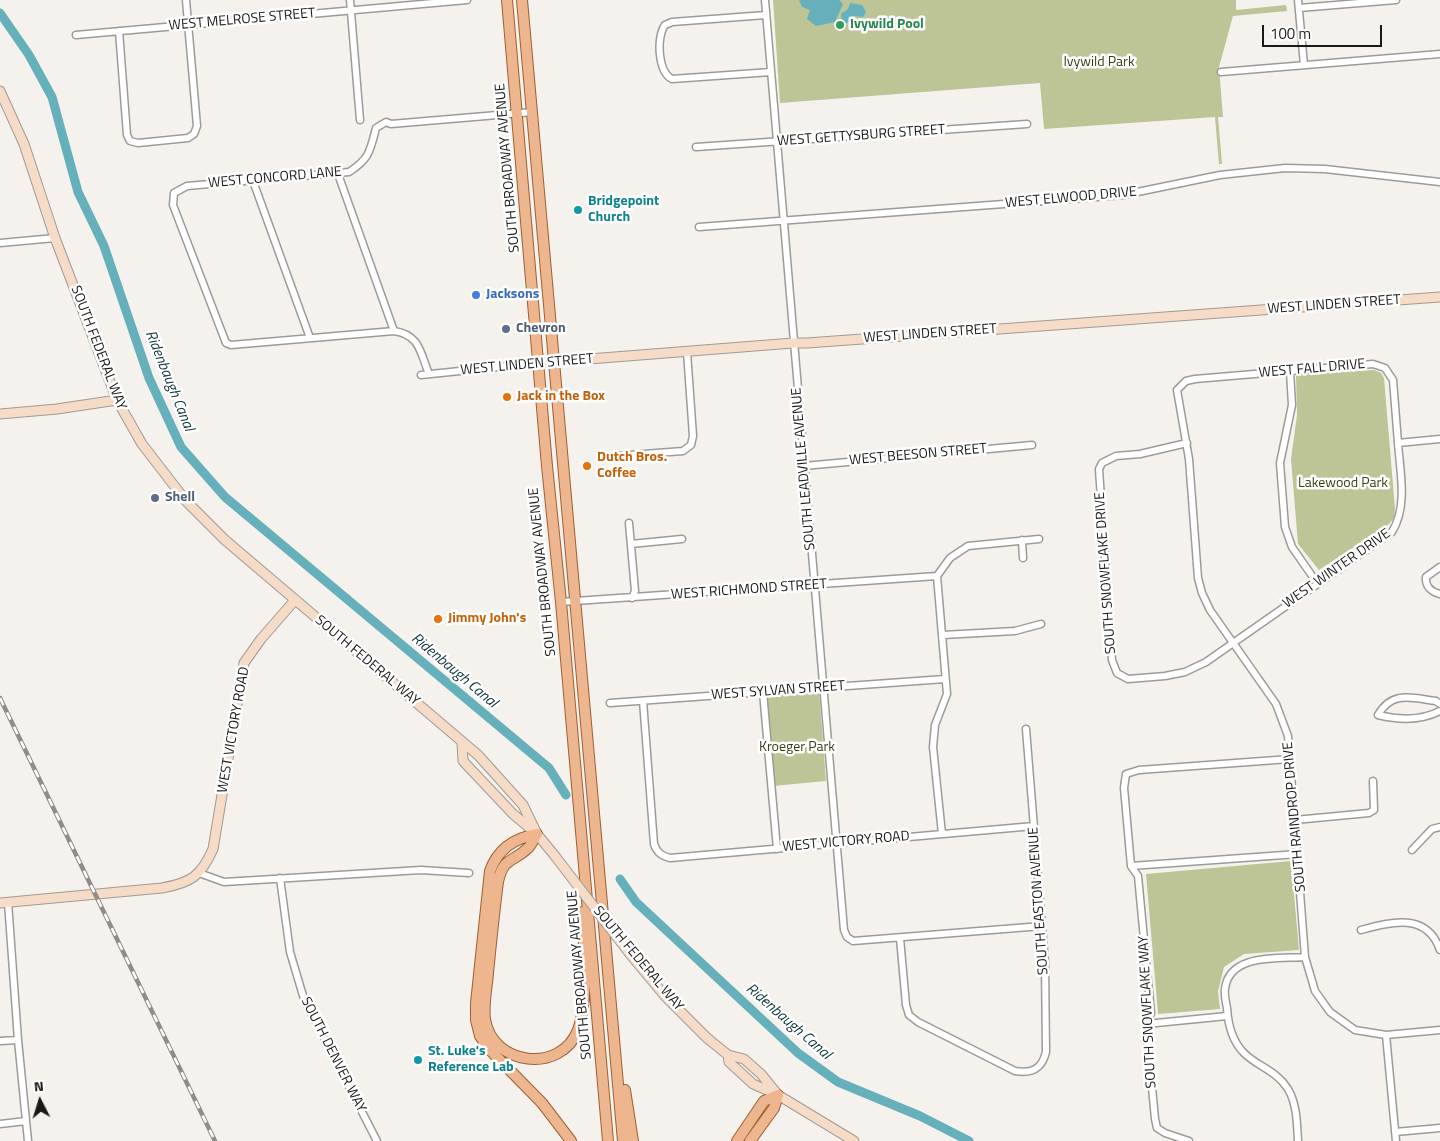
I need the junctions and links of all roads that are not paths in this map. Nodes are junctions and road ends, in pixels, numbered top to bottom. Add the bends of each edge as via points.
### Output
1 (186, 0) edge
2 (350, 0) edge
3 (467, 0) edge
4 (507, 0) edge
5 (522, 0) edge
6 (765, 0) edge
7 (1298, 0) edge
8 (1396, 0) edge
9 (1299, 8) junction
10 (351, 10) junction
11 (766, 15) junction
12 (188, 25) junction
13 (119, 31) junction
14 (76, 35) dead end
15 (1440, 54) edge
16 (1304, 65) junction
17 (771, 72) junction
18 (1221, 72) dead end
19 (0, 91) edge
20 (533, 112) junction
21 (518, 113) junction
22 (360, 120) dead end
23 (1027, 124) dead end
24 (777, 142) junction
25 (696, 147) dead end
26 (338, 174) junction
27 (253, 181) junction
28 (1440, 182) edge
29 (783, 221) junction
30 (700, 227) dead end
31 (55, 238) junction
32 (0, 243) edge
33 (1440, 297) edge
34 (394, 331) junction
35 (310, 338) junction
36 (793, 342) junction
37 (687, 352) junction
38 (554, 362) junction
39 (538, 363) junction
40 (1290, 371) junction
41 (429, 374) junction
42 (421, 375) dead end
43 (117, 400) junction
44 (0, 414) edge
45 (1440, 439) edge
46 (1187, 442) junction
47 (1398, 443) junction
48 (1032, 445) dead end
49 (617, 456) dead end
50 (804, 466) junction
51 (629, 522) dead end
52 (682, 539) dead end
53 (1038, 539) dead end
54 (1022, 540) junction
55 (631, 544) junction
56 (1023, 558) dead end
57 (1440, 567) edge
58 (937, 576) junction
59 (1317, 583) junction
60 (814, 585) junction
61 (1440, 594) edge
62 (632, 598) junction
63 (295, 600) junction
64 (575, 601) junction
65 (561, 602) junction
66 (1041, 624) dead end
67 (943, 635) junction
68 (1233, 643) junction
69 (945, 679) junction
70 (823, 688) junction
71 (763, 692) junction
72 (643, 701) junction
73 (610, 703) dead end
74 (1440, 704) edge
75 (1440, 711) edge
76 (1026, 729) dead end
77 (462, 743) junction
78 (1290, 759) junction
79 (1373, 781) dead end
80 (1295, 820) junction
81 (1034, 826) junction
82 (1440, 827) edge
83 (537, 834) junction
84 (942, 834) junction
85 (836, 843) junction
86 (777, 849) junction
87 (1412, 850) dead end
88 (1298, 854) junction
89 (584, 858) junction
90 (1131, 866) junction
91 (199, 873) junction
92 (469, 873) dead end
93 (280, 878) junction
94 (4, 902) edge
95 (1042, 926) junction
96 (1362, 930) dead end
97 (900, 938) junction
98 (1440, 950) edge
99 (1305, 957) junction
100 (1227, 1016) junction
101 (1146, 1024) junction
102 (1440, 1030) edge
103 (1386, 1035) junction
104 (18, 1040) junction
105 (0, 1041) edge
106 (616, 1059) junction
107 (778, 1094) junction
108 (26, 1121) junction
109 (0, 1124) edge
110 (1440, 1128) edge
111 (1395, 1132) junction
112 (28, 1141) edge
113 (377, 1141) edge
114 (571, 1141) edge
115 (608, 1141) edge
116 (623, 1141) edge
117 (633, 1141) edge
118 (737, 1141) edge
119 (750, 1141) edge
120 (854, 1141) edge
121 (1189, 1141) edge
122 (1298, 1141) edge
123 (1396, 1141) edge

1 - 12 street
2 - 10 street
3 - 10 street, WEST MELROSE STREET
4 - 21 main road, SOUTH BROADWAY AVENUE
5 - 20 main road, SOUTH BROADWAY AVENUE
6 - 11 street, SOUTH LEADVILLE AVENUE
7 - 9 street
8 - 9 street
9 - 16 street
10 - 12 street, WEST MELROSE STREET
10 - 22 street
11 - 17 street, SOUTH LEADVILLE AVENUE
11 - 17 street via 664,25 660,35 662,67 669,78 677,80
12 - 13 street, WEST MELROSE STREET
12 - 13 street via 197,126 194,134 179,140 130,141
13 - 14 street, WEST MELROSE STREET
15 - 16 street
16 - 18 street
17 - 24 street, SOUTH LEADVILLE AVENUE
19 - 31 street, SOUTH FEDERAL WAY via 24,144
20 - 21 street
20 - 38 main road, SOUTH BROADWAY AVENUE
21 - 26 street, WEST CONCORD LANE via 380,124 364,162
21 - 39 main road, SOUTH BROADWAY AVENUE
23 - 24 street, WEST GETTYSBURG STREET
24 - 25 street, WEST GETTYSBURG STREET
24 - 29 street, SOUTH LEADVILLE AVENUE
26 - 27 street, WEST CONCORD LANE
26 - 34 street
27 - 35 street
27 - 35 street, WEST CONCORD LANE via 186,186 174,192 173,205 226,343
28 - 29 street, WEST ELWOOD DRIVE via 1325,168 1285,168 1220,175 1123,195
29 - 30 street, WEST ELWOOD DRIVE
29 - 36 street, SOUTH LEADVILLE AVENUE
31 - 32 street
31 - 43 street, SOUTH FEDERAL WAY
33 - 36 street, WEST LINDEN STREET
34 - 35 street
34 - 41 street via 413,338
36 - 37 street, WEST LINDEN STREET
36 - 50 street, SOUTH LEADVILLE AVENUE
37 - 38 street, WEST LINDEN STREET
37 - 49 street via 692,445 684,451
38 - 39 street, WEST LINDEN STREET
38 - 64 main road, SOUTH BROADWAY AVENUE
39 - 41 street, WEST LINDEN STREET
39 - 65 main road, SOUTH BROADWAY AVENUE
40 - 46 street, WEST FALL DRIVE via 1195,379 1180,385 1177,400
40 - 47 street, WEST FALL DRIVE via 1373,364 1385,368 1393,380
40 - 59 street via 1292,405 1280,463 1285,527 1292,547
41 - 42 street, WEST LINDEN STREET
43 - 44 street
43 - 63 street, SOUTH FEDERAL WAY via 142,444 186,501 225,540
45 - 47 street
46 - 68 street, SOUTH RAINDROP DRIVE via 1198,578 1202,594
46 - 68 street, SOUTH SNOWFLAKE DRIVE via 1140,454 1116,456 1102,463 1099,469 1112,660 1117,673 1128,679 1165,676 1206,662
47 - 59 street, WEST WINTER DRIVE via 1400,519 1392,532
48 - 50 street, WEST BEESON STREET
50 - 60 street, SOUTH LEADVILLE AVENUE
51 - 55 street
52 - 55 street
53 - 54 street
54 - 56 street
54 - 58 street via 968,546 950,558
55 - 62 street
57 - 61 street via 1426,577 1425,583
58 - 60 street, WEST RICHMOND STREET
58 - 67 street
59 - 68 street, WEST WINTER DRIVE
60 - 62 street, WEST RICHMOND STREET
60 - 70 street, SOUTH LEADVILLE AVENUE
62 - 64 street, WEST RICHMOND STREET
63 - 77 street, SOUTH FEDERAL WAY
63 - 91 street, WEST VICTORY ROAD via 244,664 213,849 206,866
64 - 65 street, WEST RICHMOND STREET
64 - 106 main road, SOUTH BROADWAY AVENUE
65 - 89 main road, SOUTH BROADWAY AVENUE
66 - 67 street via 1015,631
67 - 69 street
68 - 78 street, SOUTH RAINDROP DRIVE via 1276,704 1288,736
69 - 70 street, WEST SYLVAN STREET
69 - 84 street via 947,694 935,725 933,747
70 - 71 street, WEST SYLVAN STREET
70 - 85 street, SOUTH LEADVILLE AVENUE
71 - 72 street, WEST SYLVAN STREET
71 - 86 street
72 - 73 street, WEST SYLVAN STREET
72 - 86 street, WEST VICTORY ROAD via 654,844 659,854 670,858
74 - 75 street via 1401,696 1384,704 1378,715 1399,720 1431,716
76 - 81 street, SOUTH EASTON AVENUE
77 - 83 street, SOUTH FEDERAL WAY via 478,755 524,805
77 - 83 street, SOUTH FEDERAL WAY via 463,761 513,814
78 - 80 street, SOUTH RAINDROP DRIVE
78 - 90 street, SOUTH SNOWFLAKE WAY via 1139,770 1126,774 1124,788
79 - 80 street via 1376,804 1369,814
80 - 88 street, SOUTH RAINDROP DRIVE
81 - 84 street, WEST VICTORY ROAD
81 - 95 street, SOUTH EASTON AVENUE
82 - 87 street via 1432,829
83 - 89 main road via 528,848 513,856 499,874 485,1006 485,1020 495,1042 516,1057 545,1059 557,1054 567,1047 578,1030 583,1002
83 - 107 street, SOUTH FEDERAL WAY, bridge via 665,996 707,1038 728,1055 744,1059
83 - 114 main road via 511,842 490,870 476,1020 480,1036 489,1049 542,1104
84 - 85 street, WEST VICTORY ROAD
85 - 86 street, WEST VICTORY ROAD
85 - 97 street, SOUTH LEADVILLE AVENUE via 847,937 853,941
88 - 90 street
88 - 99 street, SOUTH RAINDROP DRIVE
89 - 115 main road, SOUTH BROADWAY AVENUE
90 - 101 street, SOUTH SNOWFLAKE WAY via 1138,876 1151,1013
91 - 93 street via 224,882
91 - 94 street, WEST VICTORY ROAD via 182,884 162,888
92 - 93 street via 421,870
93 - 113 street, SOUTH DENVER WAY via 290,952 304,1000
94 - 104 street
95 - 97 street
95 - 97 street, SOUTH EASTON AVENUE via 1046,1052 1037,1070 1026,1073 1015,1071 918,1022 909,1014
96 - 98 street via 1401,921 1426,929
99 - 100 street via 1241,965 1231,974 1225,989
99 - 103 street, SOUTH RAINDROP DRIVE via 1315,991 1330,1012 1355,1030
100 - 101 street
100 - 122 street via 1231,1032 1245,1054 1269,1069 1289,1090
101 - 121 street, SOUTH SNOWFLAKE WAY via 1157,1128
102 - 103 street, SOUTH RAINDROP DRIVE
103 - 111 street
104 - 105 street
104 - 108 street
106 - 116 main road, SOUTH BROADWAY AVENUE
106 - 117 main road via 624,1083
107 - 118 main road via 764,1101
107 - 119 main road via 774,1108
107 - 120 street, SOUTH FEDERAL WAY
108 - 109 street
108 - 112 street
110 - 111 street
111 - 123 street

